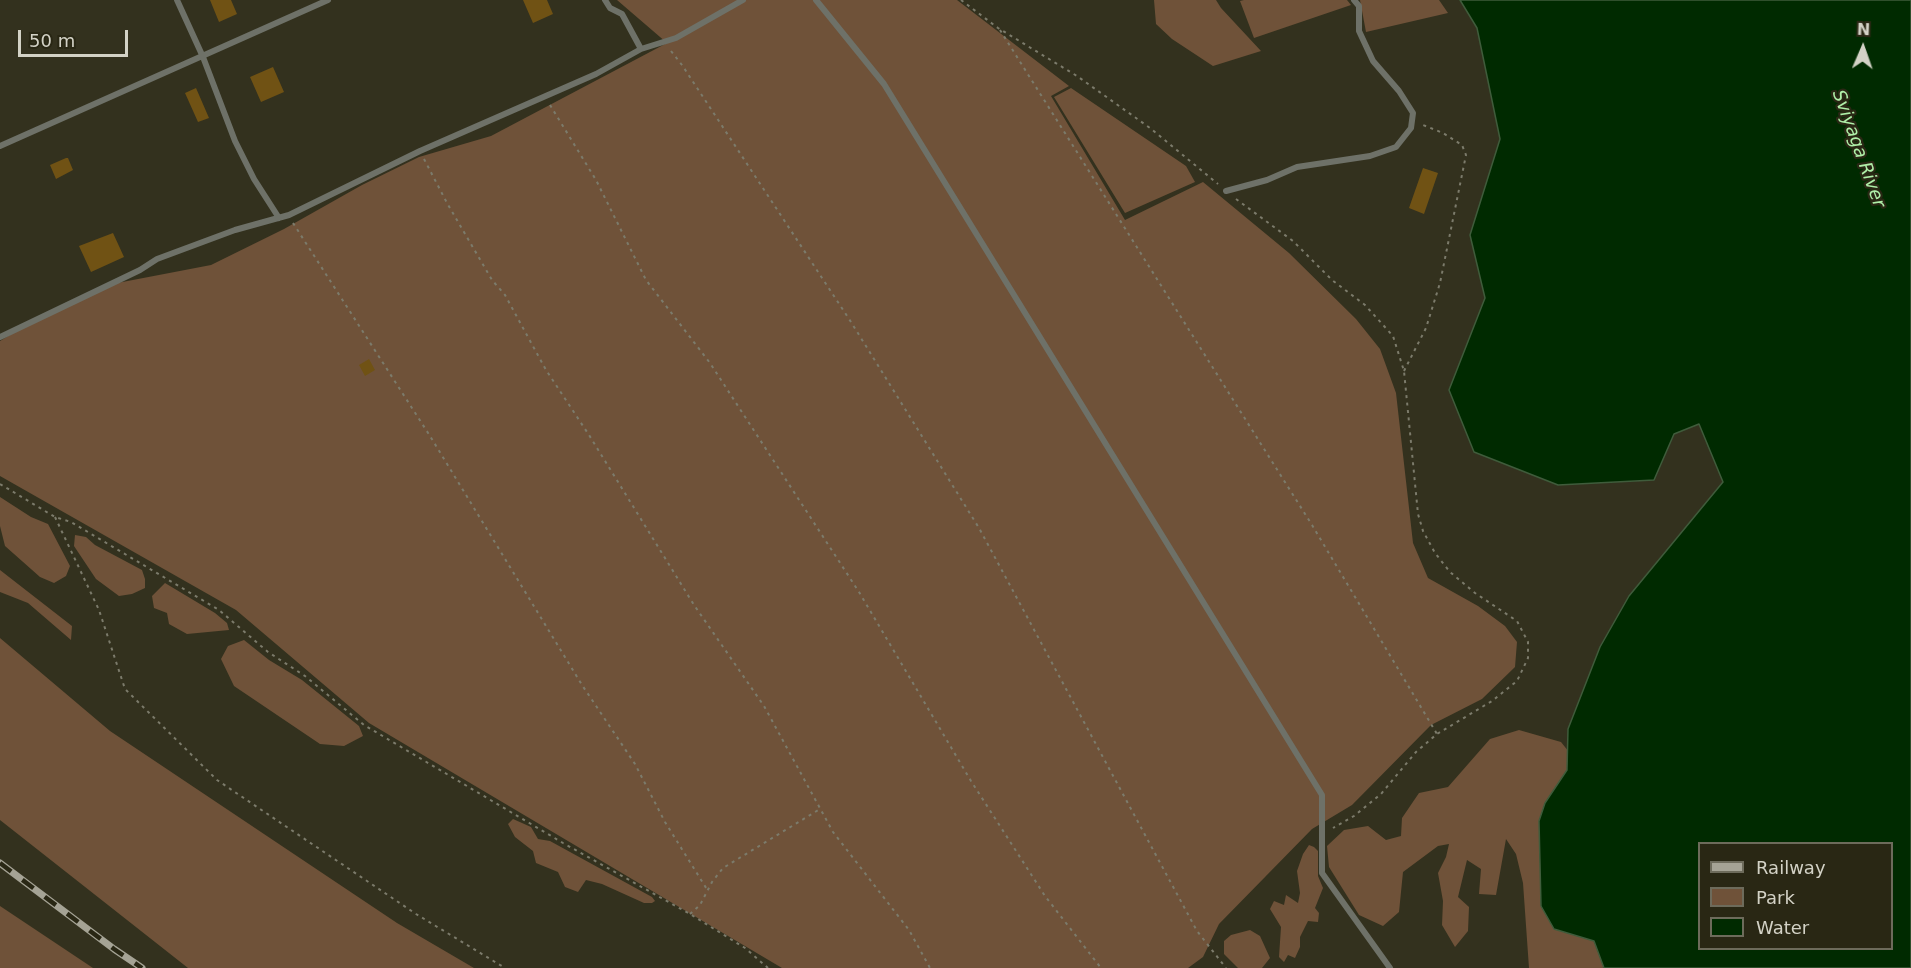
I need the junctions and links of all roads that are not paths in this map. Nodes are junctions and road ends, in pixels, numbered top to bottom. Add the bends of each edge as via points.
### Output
1 (177, 0) edge
2 (328, 0) edge
3 (605, 0) edge
4 (743, 0) edge
5 (816, 0) edge
6 (1354, 0) edge
7 (641, 50) junction
8 (203, 57) junction
9 (0, 146) edge
10 (1226, 191) road end
11 (279, 218) junction
12 (0, 337) edge
13 (1390, 968) edge

1 - 8 lane
2 - 8 lane
3 - 7 lane via 622,14
4 - 7 lane via 676,38
5 - 13 lane via 884,84 1322,795 1322,873
6 - 10 lane via 1359,6 1359,32 1373,61 1413,113 1411,128 1396,147 1370,156 1297,167
7 - 11 lane
8 - 9 lane
8 - 11 lane via 235,141
11 - 12 lane via 157,259

